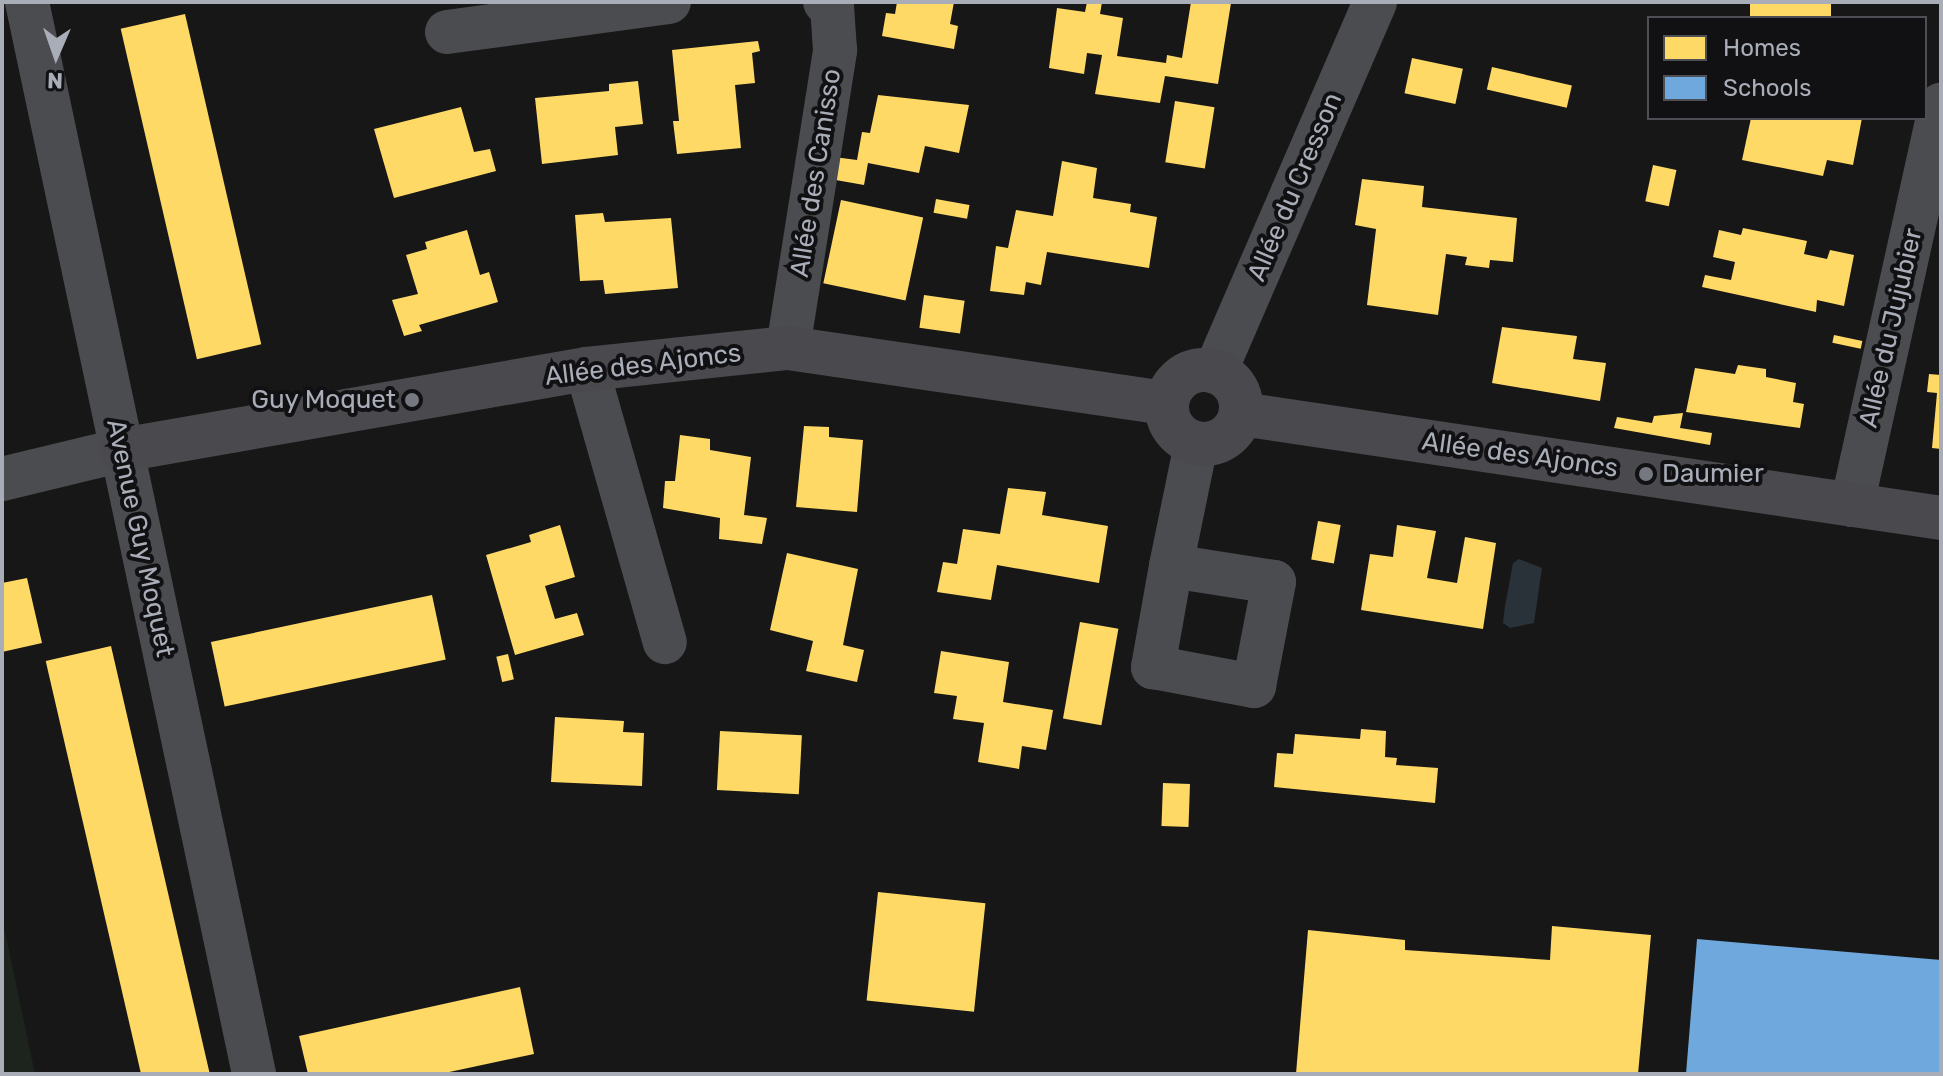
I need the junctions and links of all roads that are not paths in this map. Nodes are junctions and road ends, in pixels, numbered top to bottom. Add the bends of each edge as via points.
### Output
1 (27, 2) edge
2 (669, 2) edge
3 (825, 2) edge
4 (1375, 2) edge
5 (447, 32) dead end
6 (1941, 105) edge
7 (788, 348) junction
8 (587, 369) junction
9 (1215, 372) junction
10 (1167, 403) junction
11 (1241, 414) junction
12 (1196, 444) junction
13 (122, 450) junction
14 (2, 479) edge
15 (1852, 505) junction
16 (1941, 518) edge
17 (1171, 566) dead end
18 (665, 642) dead end
19 (254, 1074) edge

1 - 13 street, Avenue Guy Moquet
2 - 5 street
3 - 7 street, Allée des Canisso via 832,6 835,50
4 - 9 street, Allée du Cresson
6 - 15 street, Allée du Jujubier
7 - 8 street, Allée des Ajoncs
7 - 10 street, Allée des Ajoncs
8 - 13 street, Allée des Ajoncs
8 - 18 street
9 - 10 street via 1184,376
9 - 11 street via 1238,393
10 - 12 street via 1170,425
11 - 12 street via 1219,442
11 - 15 street, Allée des Ajoncs
12 - 17 street
13 - 14 street
13 - 19 street, Avenue Guy Moquet
15 - 16 street, Allée des Ajoncs

